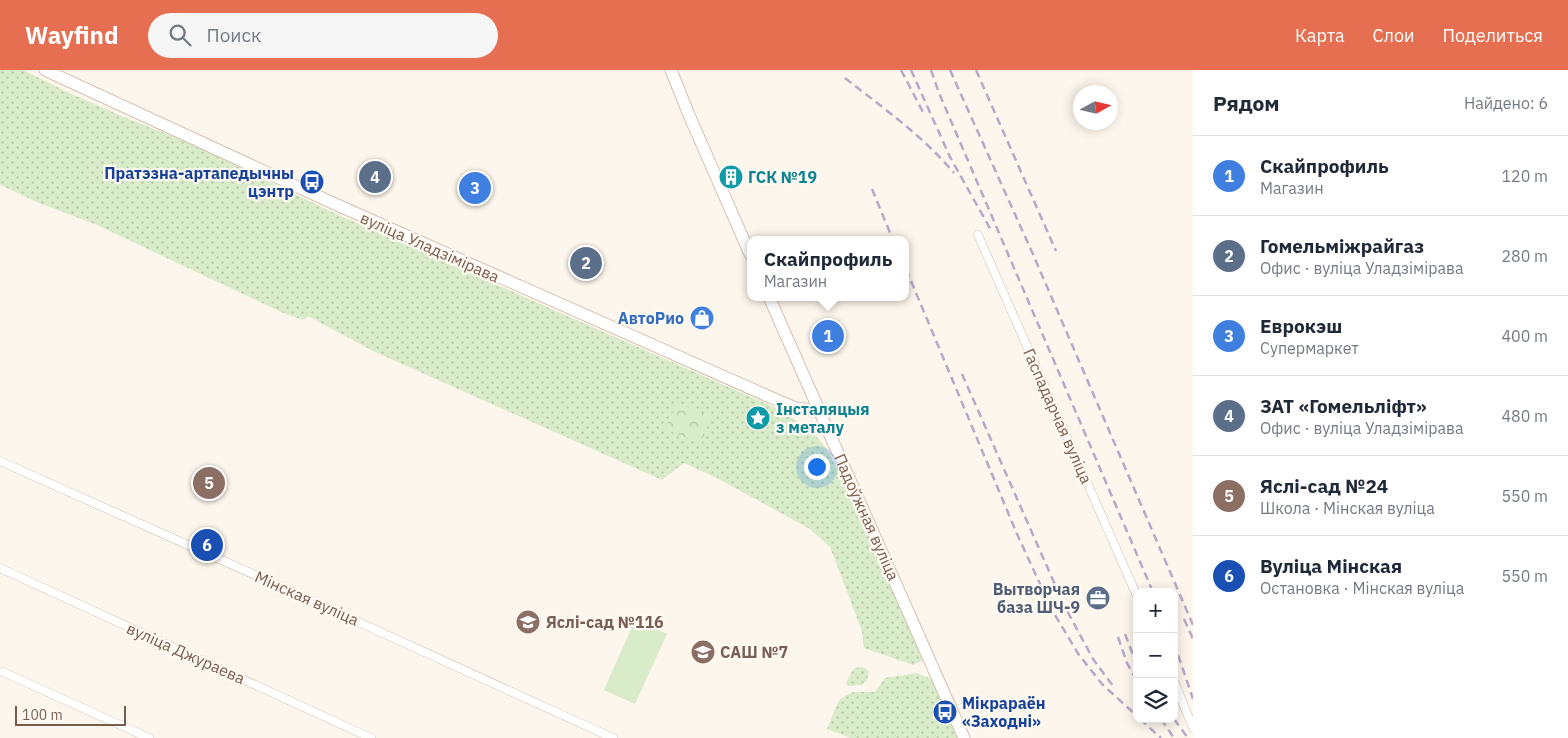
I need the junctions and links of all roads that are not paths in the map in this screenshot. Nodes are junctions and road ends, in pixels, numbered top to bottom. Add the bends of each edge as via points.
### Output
1 (45, 70) edge
2 (672, 70) edge
3 (978, 235) dead end
4 (747, 247) edge
5 (771, 301) edge
6 (820, 410) junction
7 (0, 461) edge
8 (0, 568) edge
9 (1133, 588) edge
10 (3, 672) dead end
11 (1178, 691) edge
12 (1193, 728) edge
13 (361, 736) edge
14 (149, 738) edge
15 (371, 738) edge
16 (613, 738) edge
17 (964, 738) edge

1 - 6 main road, вуліца Уладзімірава via 335,204 780,401 796,408
2 - 4 main road
3 - 9 street, Гаспадарчая вуліца
5 - 6 main road, Падоўжная вуліца
6 - 17 main road, Падоўжная вуліца
7 - 16 street, Мінская вуліца
8 - 13 street, вуліца Джураева
10 - 14 street
11 - 12 street
13 - 15 street, вуліца Джураева

